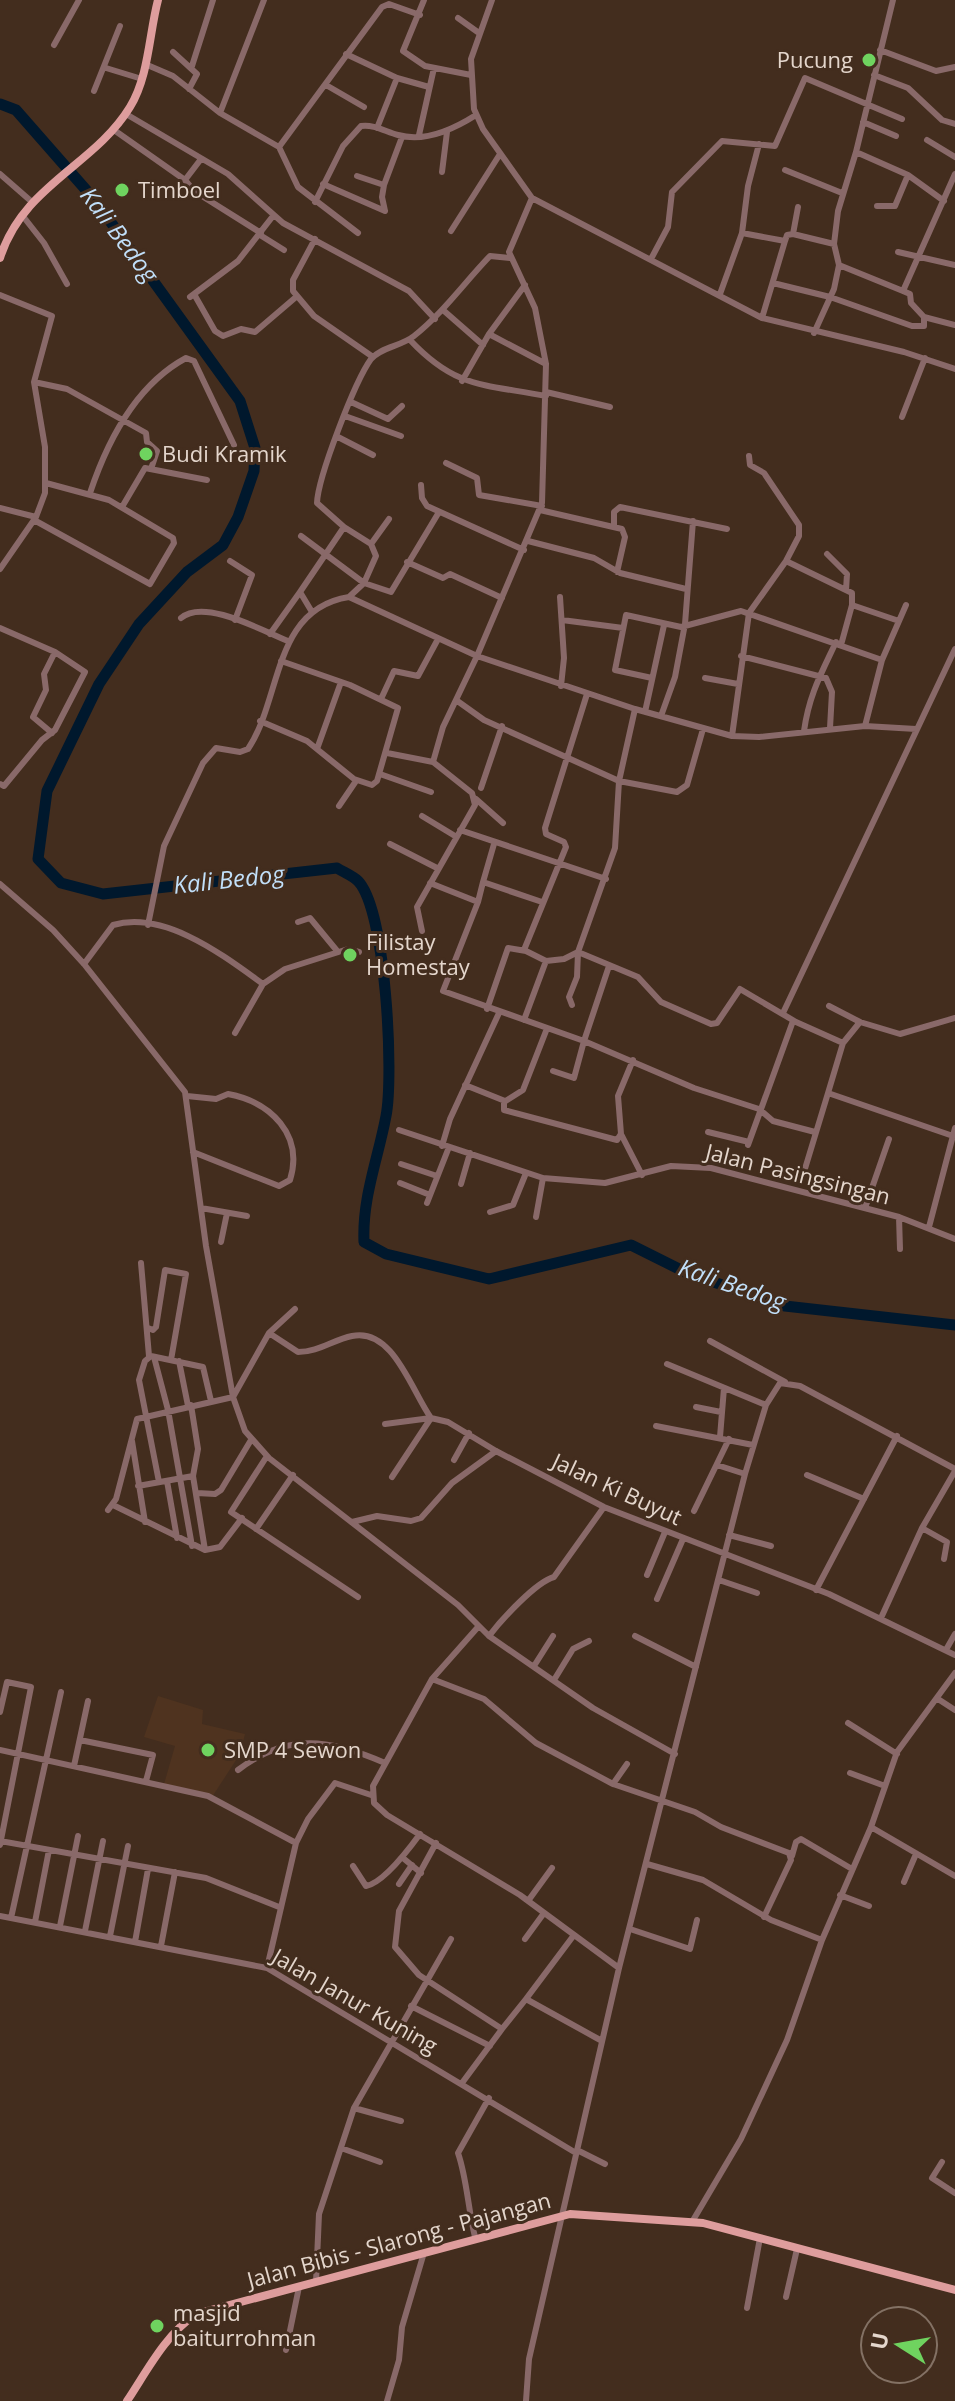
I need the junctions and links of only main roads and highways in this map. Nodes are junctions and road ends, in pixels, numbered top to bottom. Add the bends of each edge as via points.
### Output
1 (156, 1) edge
2 (0, 258) edge
3 (955, 2290) edge
4 (127, 2401) edge

1 - 2 main road via 142,79 126,114 32,202
3 - 4 main road, Jalan Bibis - Slarong - Pajangan via 692,2222 561,2215 196,2314 165,2344

